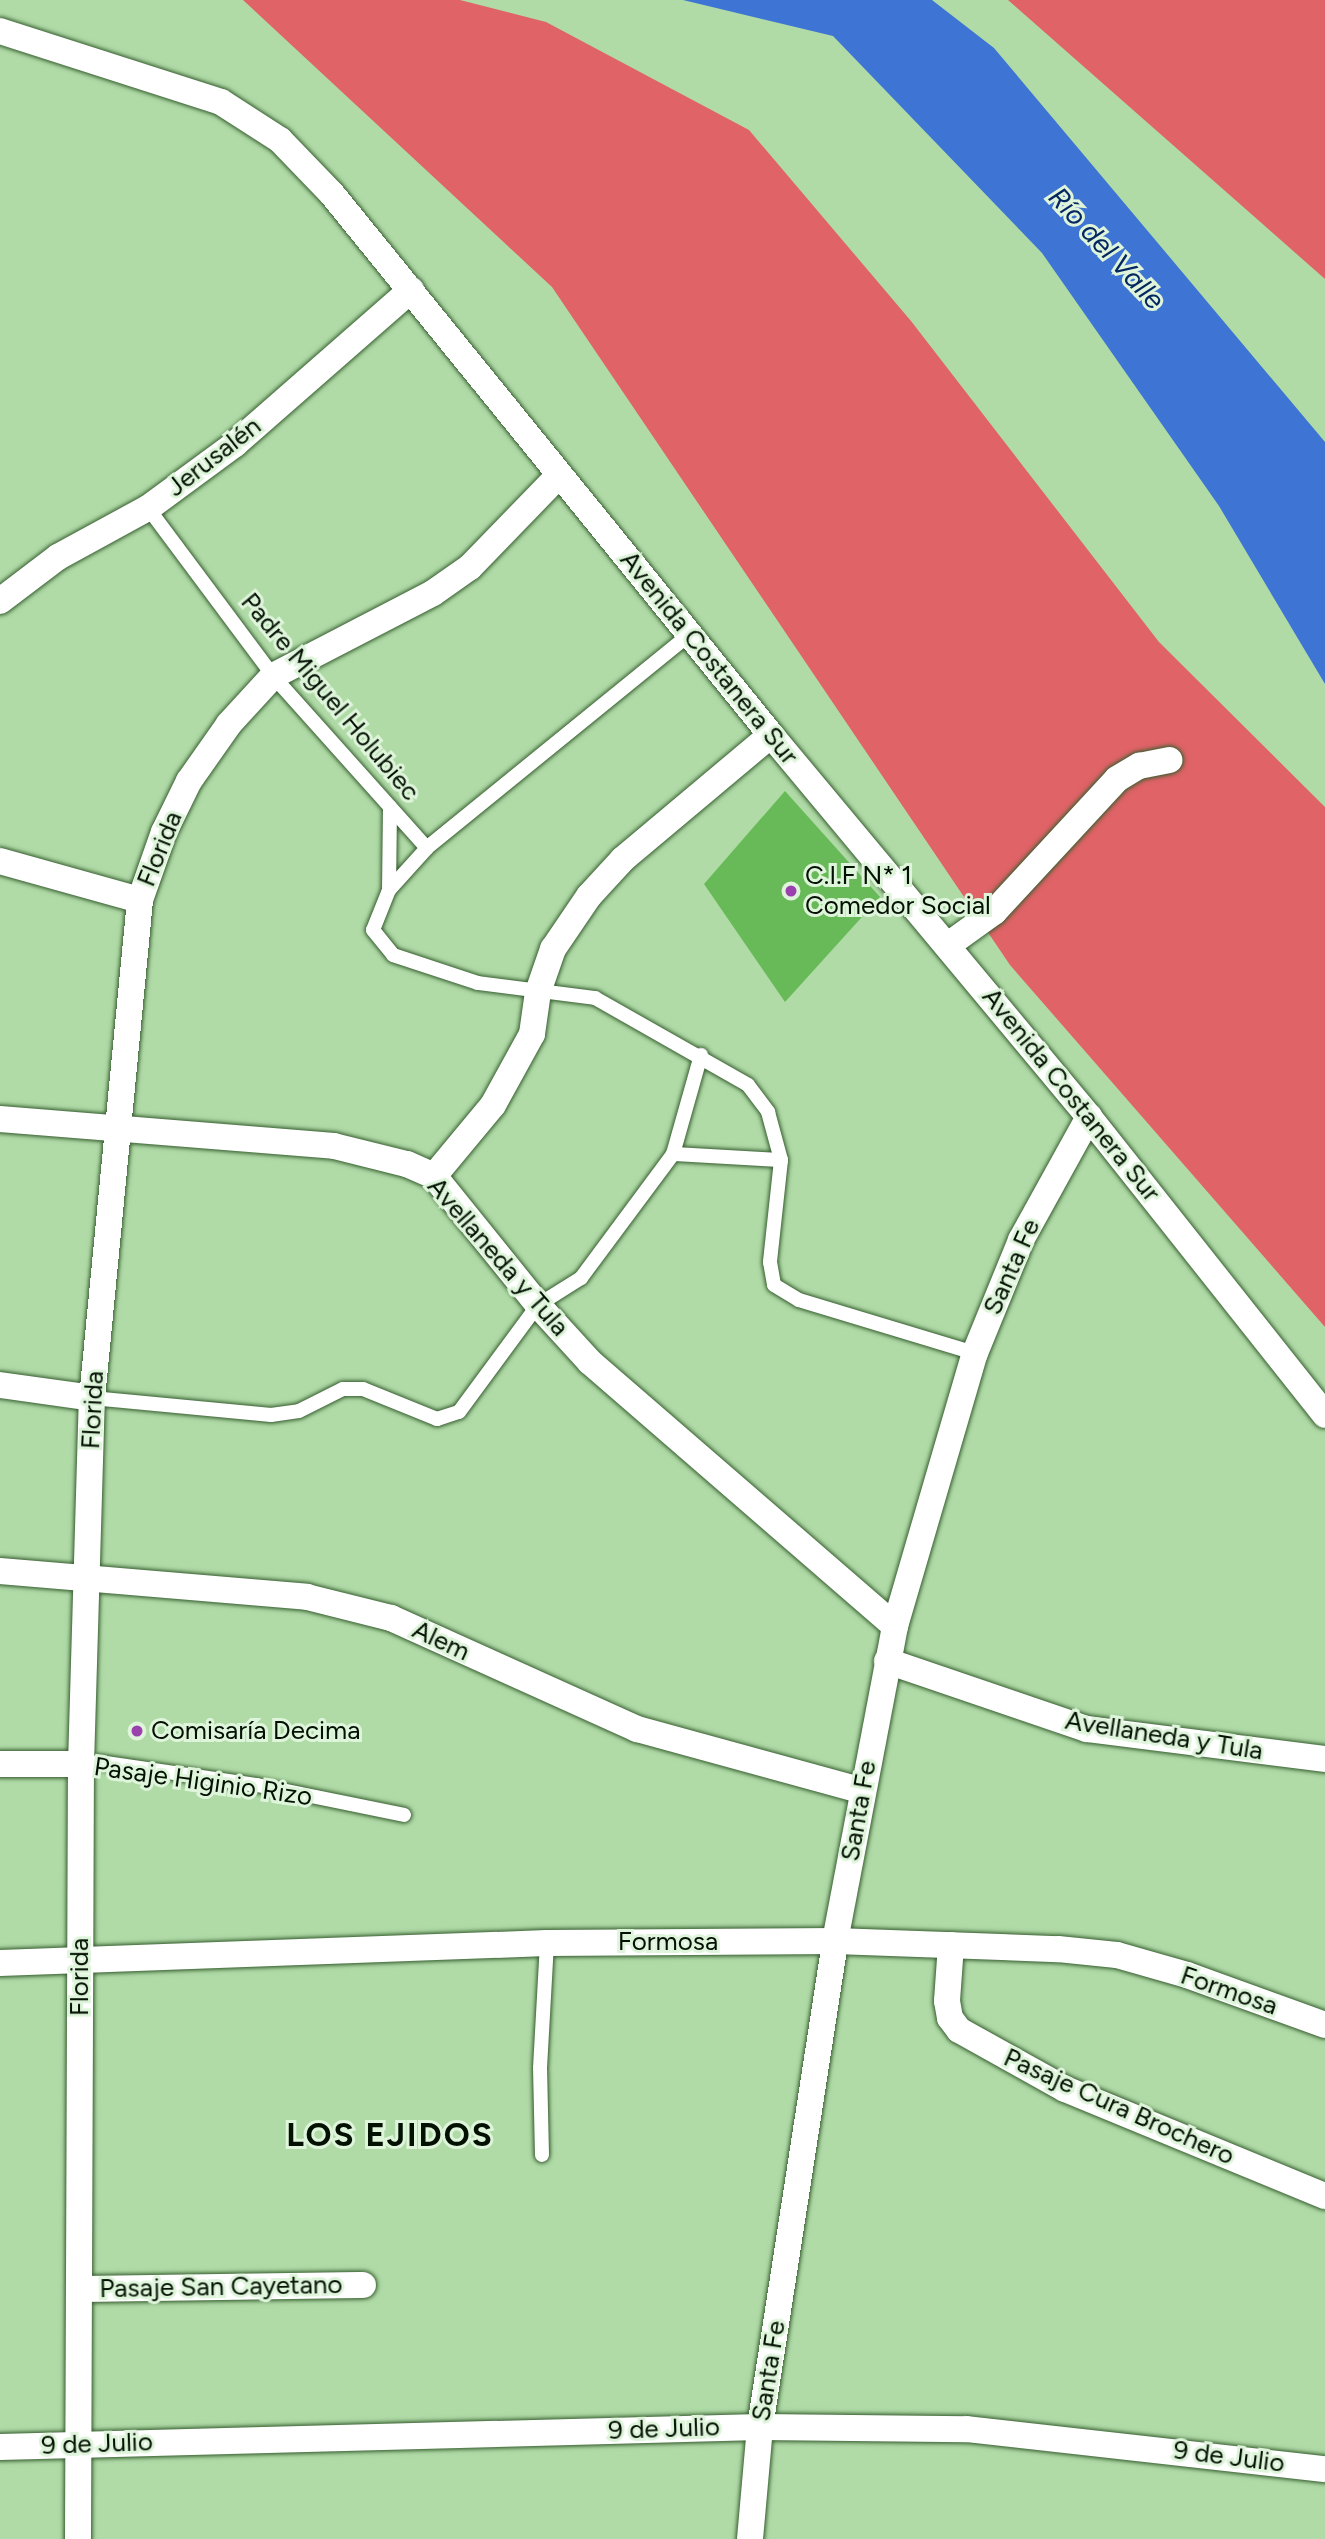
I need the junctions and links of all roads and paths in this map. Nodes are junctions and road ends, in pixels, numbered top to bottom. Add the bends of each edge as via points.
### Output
1 (0, 31) edge
2 (411, 290) junction
3 (559, 475) junction
4 (148, 508) junction
5 (0, 601) edge
6 (690, 634) junction
7 (273, 676) junction
8 (771, 735) junction
9 (1169, 761) dead end
10 (390, 807) junction
11 (427, 848) junction
12 (0, 861) edge
13 (389, 890) junction
14 (140, 900) junction
15 (948, 945) junction
16 (538, 992) junction
17 (701, 1055) junction
18 (1090, 1116) junction
19 (0, 1119) edge
20 (117, 1126) junction
21 (673, 1154) junction
22 (780, 1160) junction
23 (434, 1176) junction
24 (538, 1305) junction
25 (975, 1353) junction
26 (0, 1385) edge
27 (92, 1398) junction
28 (1325, 1415) edge
29 (0, 1571) edge
30 (86, 1576) junction
31 (895, 1626) junction
32 (887, 1661) junction
33 (1325, 1759) edge
34 (0, 1764) edge
35 (81, 1765) junction
36 (863, 1791) junction
37 (404, 1815) dead end
38 (835, 1941) junction
39 (547, 1943) junction
40 (951, 1945) junction
41 (79, 1960) junction
42 (0, 1963) edge
43 (1325, 2025) edge
44 (542, 2155) dead end
45 (1325, 2196) edge
46 (363, 2285) dead end
47 (79, 2289) junction
48 (760, 2427) junction
49 (78, 2445) junction
50 (0, 2447) edge
51 (1325, 2469) edge
52 (78, 2539) edge
53 (751, 2539) edge

1 - 2 street, Avenida Costanera Sur via 221,102 280,140 332,194
2 - 3 street, Avenida Costanera Sur
2 - 4 street, Jerusalén via 235,444
3 - 6 street, Avenida Costanera Sur
3 - 7 street, Florida via 461,573 433,593
4 - 5 street, Jerusalén via 58,557
4 - 7 lane, Padre Miguel Holubiec
6 - 8 street, Avenida Costanera Sur
6 - 11 lane
7 - 10 lane, Padre Miguel Holubiec
7 - 14 street, Florida via 229,724 188,781
8 - 15 street, Avenida Costanera Sur
8 - 16 street via 623,859 589,896 554,950
9 - 15 street via 1139,766 1117,779 994,912
10 - 11 lane, Padre Miguel Holubiec
10 - 13 lane
11 - 13 lane
12 - 14 street
13 - 16 lane via 373,930 393,955 478,983
14 - 20 street, Florida
15 - 18 street, Avenida Costanera Sur
16 - 17 lane via 595,998
16 - 23 street via 532,1034 493,1105
17 - 21 lane
17 - 22 lane via 748,1085 768,1112
18 - 25 street, Santa Fe via 1021,1240
18 - 28 street, Avenida Costanera Sur
19 - 20 street, Avellaneda y Tula
20 - 23 street, Avellaneda y Tula via 334,1146 407,1164
20 - 27 street, Florida
21 - 22 lane
21 - 24 lane via 580,1278
22 - 25 lane via 770,1262 774,1285 799,1300
23 - 24 street, Avellaneda y Tula
24 - 27 lane via 459,1412 437,1419 363,1388 343,1388 299,1411 271,1415
24 - 31 street, Avellaneda y Tula via 590,1362
25 - 31 street, Santa Fe
26 - 27 street
27 - 30 street, Florida
29 - 30 street, Alem
30 - 35 street, Florida
30 - 36 street, Alem via 307,1597 391,1618 636,1729
31 - 32 street, Santa Fe
32 - 33 street, Avellaneda y Tula via 1087,1729
32 - 36 street, Santa Fe
34 - 35 street, Pasaje Higinio Rizo
35 - 37 lane, Pasaje Higinio Rizo via 99,1762 257,1785
35 - 41 street, Florida
36 - 38 street, Santa Fe
38 - 39 street, Formosa
38 - 40 street, Formosa
38 - 48 street, Santa Fe
39 - 41 street, Formosa
39 - 44 lane via 540,2068
40 - 43 street, Formosa via 1116,1955
40 - 45 street, Pasaje Cura Brochero via 947,2001 950,2018 960,2030 1065,2089
41 - 42 street, Formosa
41 - 47 street, Florida
46 - 47 street, Pasaje San Cayetano
47 - 49 street, Florida
48 - 49 street, 9 de Julio
48 - 51 street, 9 de Julio via 991,2430
48 - 53 street, Santa Fe
49 - 50 street, 9 de Julio
49 - 52 street, Florida

